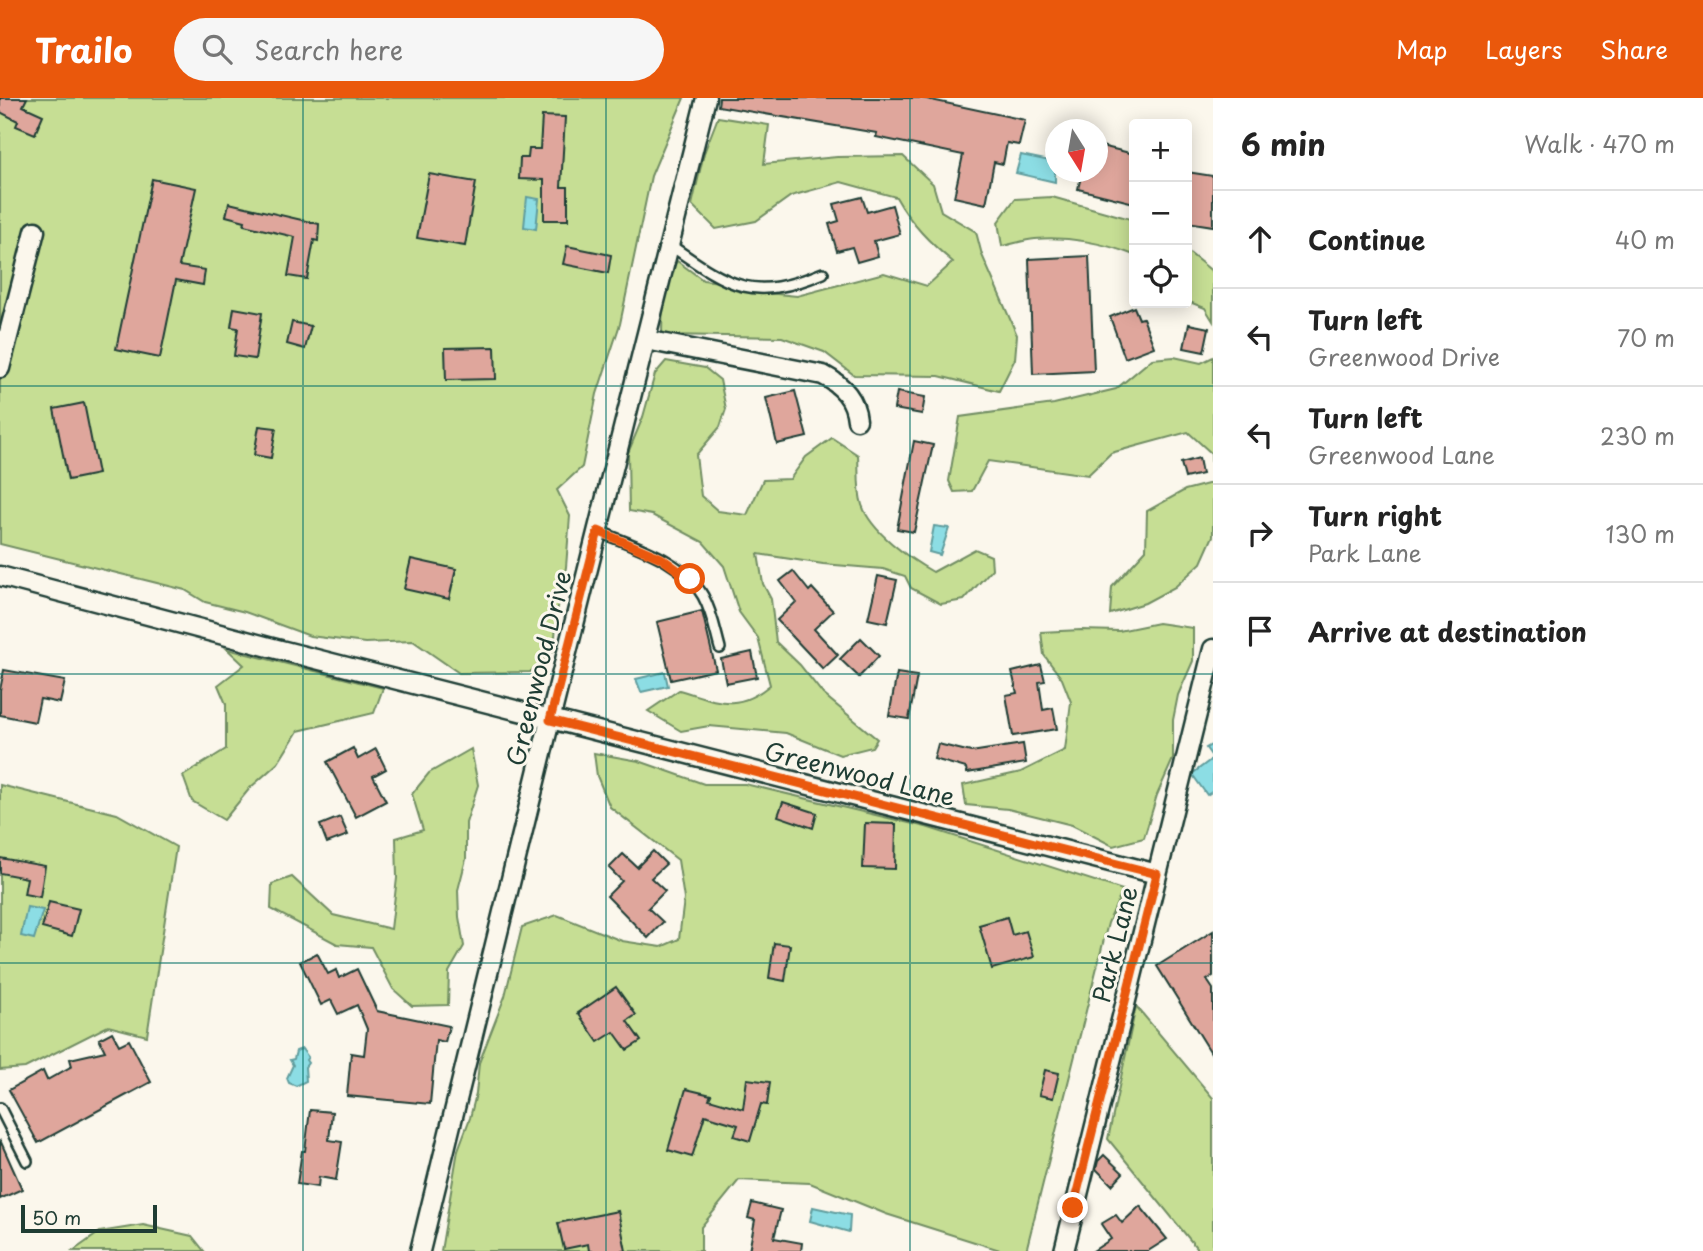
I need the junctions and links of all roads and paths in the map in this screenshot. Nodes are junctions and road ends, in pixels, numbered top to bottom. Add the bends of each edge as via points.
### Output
1 (706, 98) edge
2 (35, 231) dead end
3 (670, 245) junction
4 (823, 273) dead end
5 (646, 340) junction
6 (0, 368) edge
7 (857, 420) dead end
8 (598, 531) junction
9 (0, 576) edge
10 (720, 648) dead end
11 (1213, 649) edge
12 (550, 720) junction
13 (1157, 874) junction
14 (0, 1108) edge
15 (27, 1161) dead end
16 (420, 1251) edge
17 (1063, 1251) edge

1 - 3 street, Greenwood Drive
2 - 6 street
3 - 4 lane via 703,268 744,287 780,288
3 - 5 street, Greenwood Drive
5 - 7 street via 823,375 845,391
5 - 8 street, Greenwood Drive
8 - 10 lane via 661,558 690,579 709,607
8 - 12 street, Greenwood Drive
9 - 12 street, Greenwood Lane
11 - 13 street, Park Lane
12 - 13 street, Greenwood Lane
12 - 16 street, Greenwood Drive
13 - 17 street, Park Lane
14 - 15 lane

